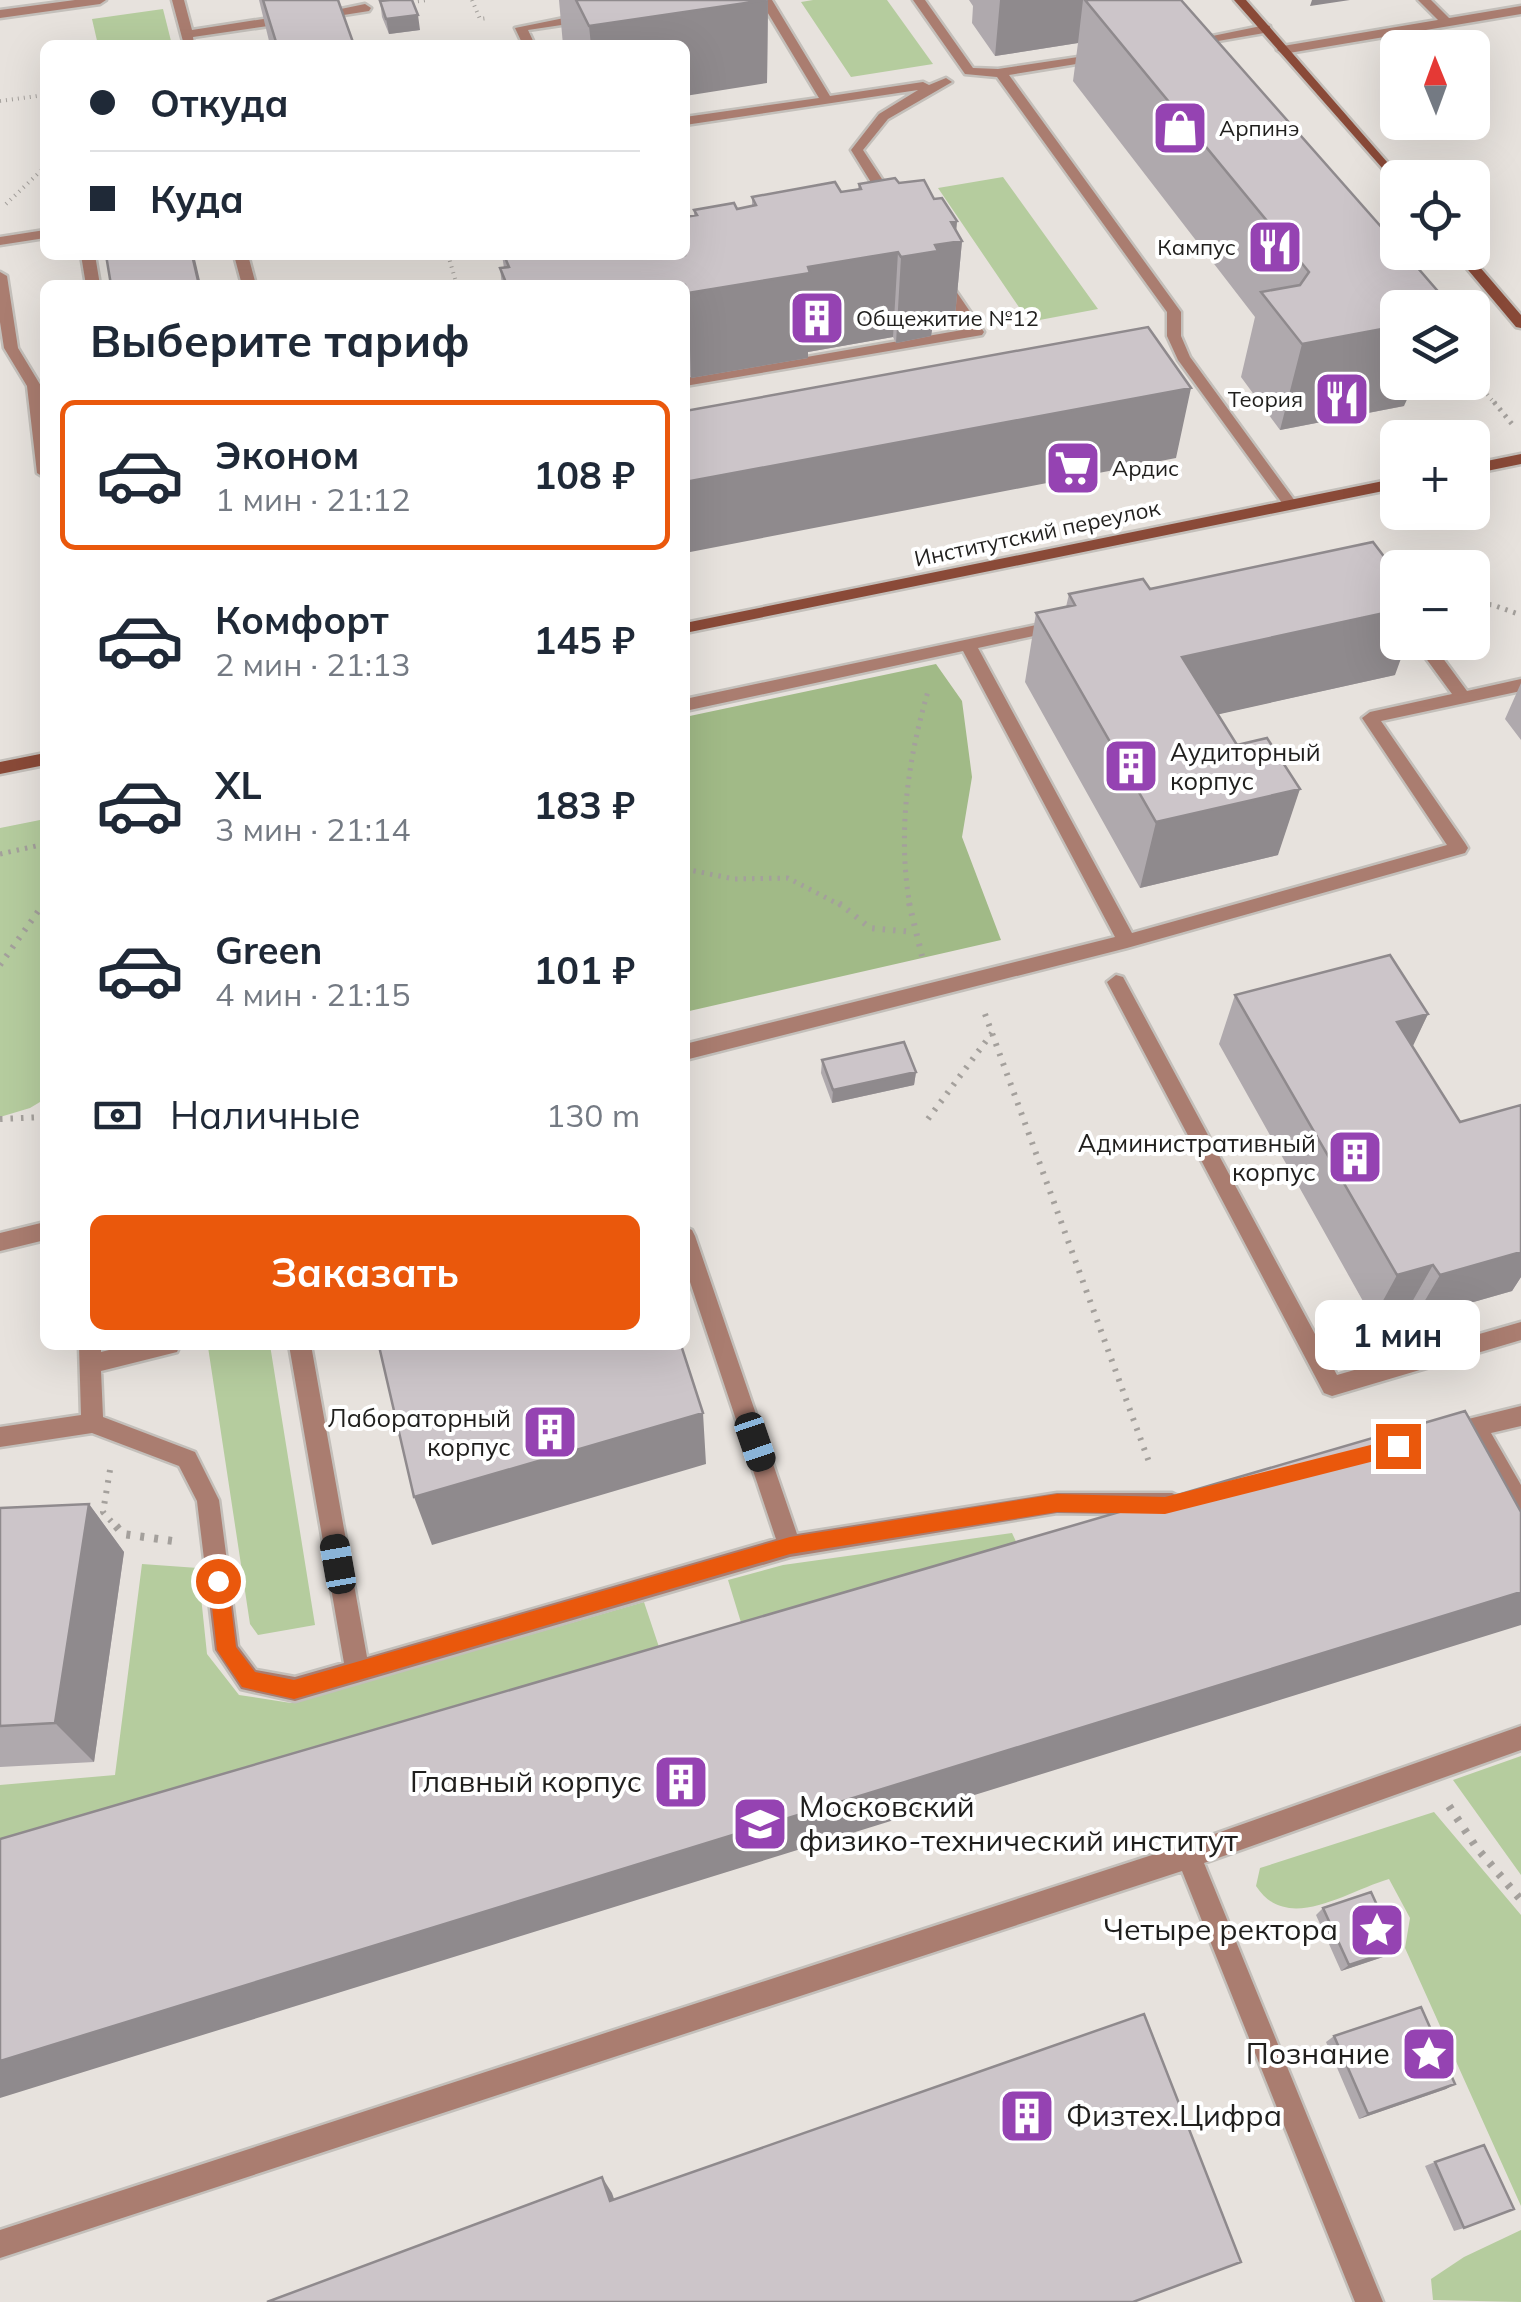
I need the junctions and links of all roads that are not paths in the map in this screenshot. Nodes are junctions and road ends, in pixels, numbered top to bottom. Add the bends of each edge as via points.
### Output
1 (100, 0) edge
2 (178, 0) edge
3 (766, 0) edge
4 (919, 0) edge
5 (1240, 0) edge
6 (1424, 0) edge
7 (365, 8) dead end
8 (1521, 10) edge
9 (0, 14) edge
10 (594, 17) edge
11 (1447, 22) junction
12 (1266, 29) junction
13 (188, 39) edge
14 (527, 40) edge
15 (1173, 44) edge
16 (1283, 50) junction
17 (1116, 54) edge
18 (1001, 72) junction
19 (946, 82) junction
20 (826, 98) junction
21 (690, 120) edge
22 (1380, 161) edge
23 (896, 212) edge
24 (40, 235) edge
25 (0, 242) edge
26 (1474, 270) edge
27 (936, 273) edge
28 (0, 276) edge
29 (1521, 324) edge
30 (5, 349) edge
31 (690, 381) edge
32 (40, 433) edge
33 (1521, 459) edge
34 (1490, 465) edge
35 (1380, 486) edge
36 (1290, 504) junction
37 (1085, 620) edge
38 (690, 627) edge
39 (968, 645) junction
40 (1435, 660) edge
41 (1521, 685) edge
42 (1463, 698) junction
43 (690, 704) edge
44 (40, 760) edge
45 (0, 768) edge
46 (1127, 941) junction
47 (1116, 982) dead end
48 (690, 1051) edge
49 (40, 1232) edge
50 (0, 1242) edge
51 (690, 1251) edge
52 (1521, 1331) edge
53 (126, 1350) edge
54 (301, 1350) edge
55 (90, 1354) edge
56 (1521, 1416) edge
57 (92, 1423) junction
58 (1475, 1427) junction
59 (0, 1437) edge
60 (1417, 1442) edge
61 (1204, 1496) edge
62 (1521, 1506) edge
63 (790, 1546) junction
64 (358, 1673) junction
65 (1521, 1738) edge
66 (1188, 1856) junction
67 (0, 2244) edge
68 (1369, 2302) edge

1 - 9 street
2 - 13 street
3 - 20 street
4 - 18 street via 969,71
5 - 12 street
6 - 11 street
7 - 13 street
8 - 11 street
10 - 14 street via 521,28
11 - 16 street
12 - 15 street
12 - 16 street
16 - 22 street
17 - 18 street
18 - 19 street
18 - 36 street via 1174,312 1174,336 1184,357
19 - 20 street
19 - 23 street via 892,108 856,150
20 - 21 street
24 - 25 street
26 - 29 street
27 - 31 street via 977,332
28 - 30 street
30 - 32 street via 34,386
33 - 34 street
35 - 36 street, Институтский переулок
36 - 38 street, Институтский переулок
37 - 39 street
39 - 43 street
39 - 46 street
40 - 42 street
41 - 42 street
42 - 46 street via 1370,718 1459,848
44 - 45 street
46 - 48 street
47 - 52 street via 1332,1386
49 - 50 street
51 - 63 street
53 - 55 street
54 - 64 street
55 - 57 street
56 - 58 street
57 - 59 street
57 - 64 street via 187,1458 208,1500 227,1650 249,1681 294,1689
58 - 60 street
58 - 62 street
61 - 63 street via 1165,1506 1057,1503
63 - 64 street
65 - 66 street
66 - 67 street
66 - 68 street

